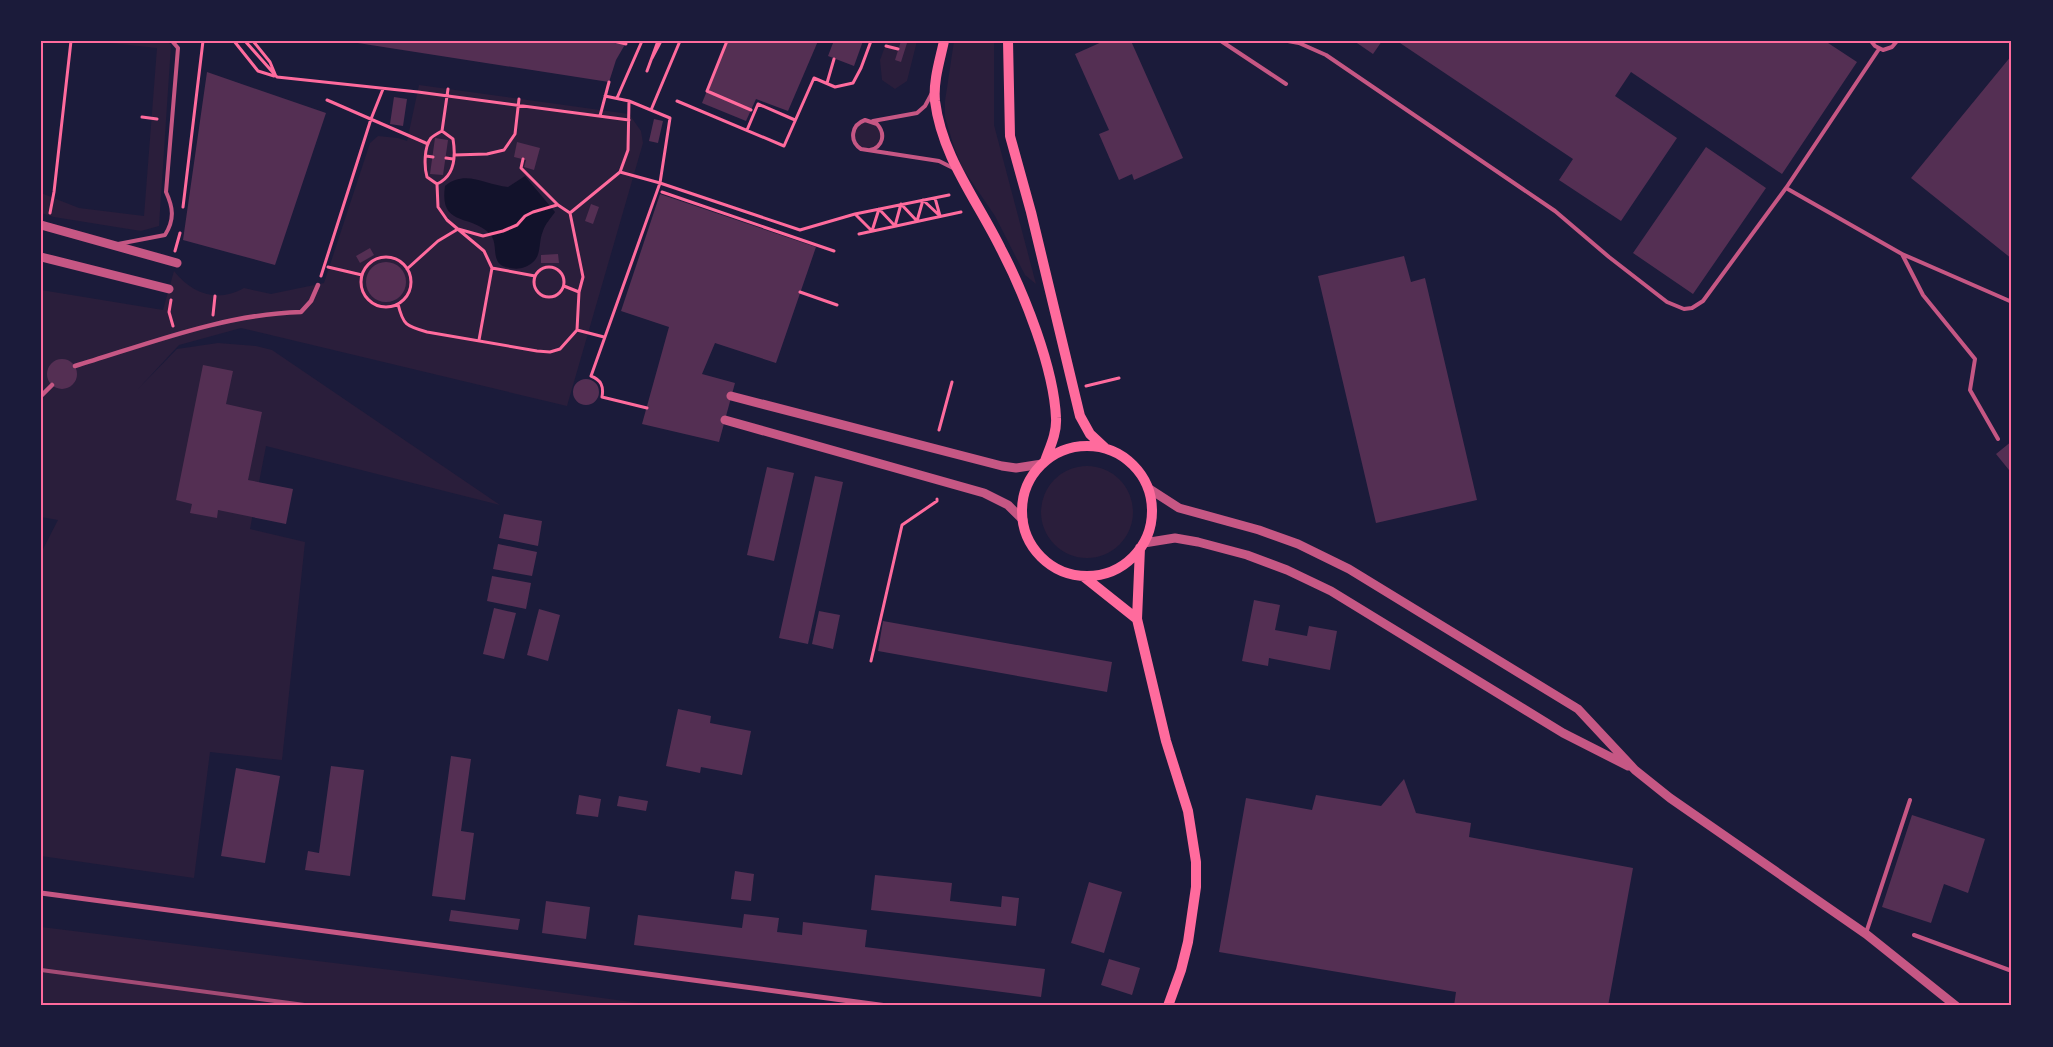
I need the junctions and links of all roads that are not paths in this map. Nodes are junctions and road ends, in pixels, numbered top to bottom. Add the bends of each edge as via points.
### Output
1 (172, 41) edge
2 (944, 41) edge
3 (1008, 41) edge
4 (1222, 41) edge
5 (1288, 41) edge
6 (1871, 41) edge
7 (1896, 41) edge
8 (1879, 49) junction
9 (1286, 84) dead end
10 (935, 86) junction
11 (873, 121) junction
12 (870, 150) junction
13 (956, 169) junction
14 (1786, 188) junction
15 (41, 225) edge
16 (112, 245) junction
17 (1902, 254) junction
18 (41, 257) edge
19 (178, 259) road end
20 (318, 286) road end
21 (170, 293) road end
22 (2012, 302) edge
23 (75, 366) dead end
24 (52, 385) dead end
25 (41, 396) edge
26 (731, 396) dead end
27 (2012, 401) edge
28 (2012, 406) edge
29 (724, 420) dead end
30 (1998, 439) dead end
31 (1105, 448) junction
32 (1043, 462) junction
33 (1148, 488) junction
34 (1022, 520) junction
35 (1142, 546) junction
36 (1083, 576) junction
37 (1137, 620) junction
38 (1635, 770) junction
39 (1910, 800) dead end
40 (41, 893) edge
41 (1866, 934) junction
42 (1914, 935) dead end
43 (2012, 971) edge
44 (887, 1006) edge
45 (1168, 1006) edge
46 (1956, 1006) edge

1 - 16 lane via 178,48 166,192 172,206 169,229 166,235
2 - 10 main road
3 - 31 main road via 1010,136 1080,416 1090,434
4 - 9 lane
5 - 14 lane via 1326,55 1555,211 1609,257 1675,306 1692,308 1703,300
6 - 8 lane
7 - 8 lane via 1888,49
8 - 14 lane
10 - 11 lane via 925,106 917,112
10 - 13 main road via 938,116
11 - 12 lane via 881,128 883,137 879,146
11 - 12 lane via 865,120 858,124 853,135 858,147
12 - 13 lane via 939,161
13 - 32 main road via 1004,255 1040,344 1056,419 1054,438
14 - 17 lane
15 - 16 street
16 - 19 street
17 - 22 lane
17 - 30 lane via 1923,295 1975,360 1970,390
18 - 21 street
20 - 23 street via 301,312 264,314 212,325
24 - 25 street
26 - 32 street via 1002,466 1016,468
27 - 28 lane
29 - 34 street via 984,493 1008,505
31 - 32 main road via 1073,447
31 - 33 main road via 1131,463
32 - 34 main road via 1026,489
33 - 35 main road via 1152,522
33 - 38 street via 1178,508 1259,530 1349,568 1578,709
34 - 36 main road via 1029,540 1043,558 1061,570
35 - 36 main road via 1129,561 1115,570
35 - 37 main road
35 - 38 street via 1175,538 1247,555 1287,570 1330,591 1562,733
36 - 37 main road
37 - 45 main road via 1166,741 1188,812 1196,862 1188,942
38 - 41 street via 1670,798
39 - 41 lane
40 - 44 street
41 - 46 street
42 - 43 lane

